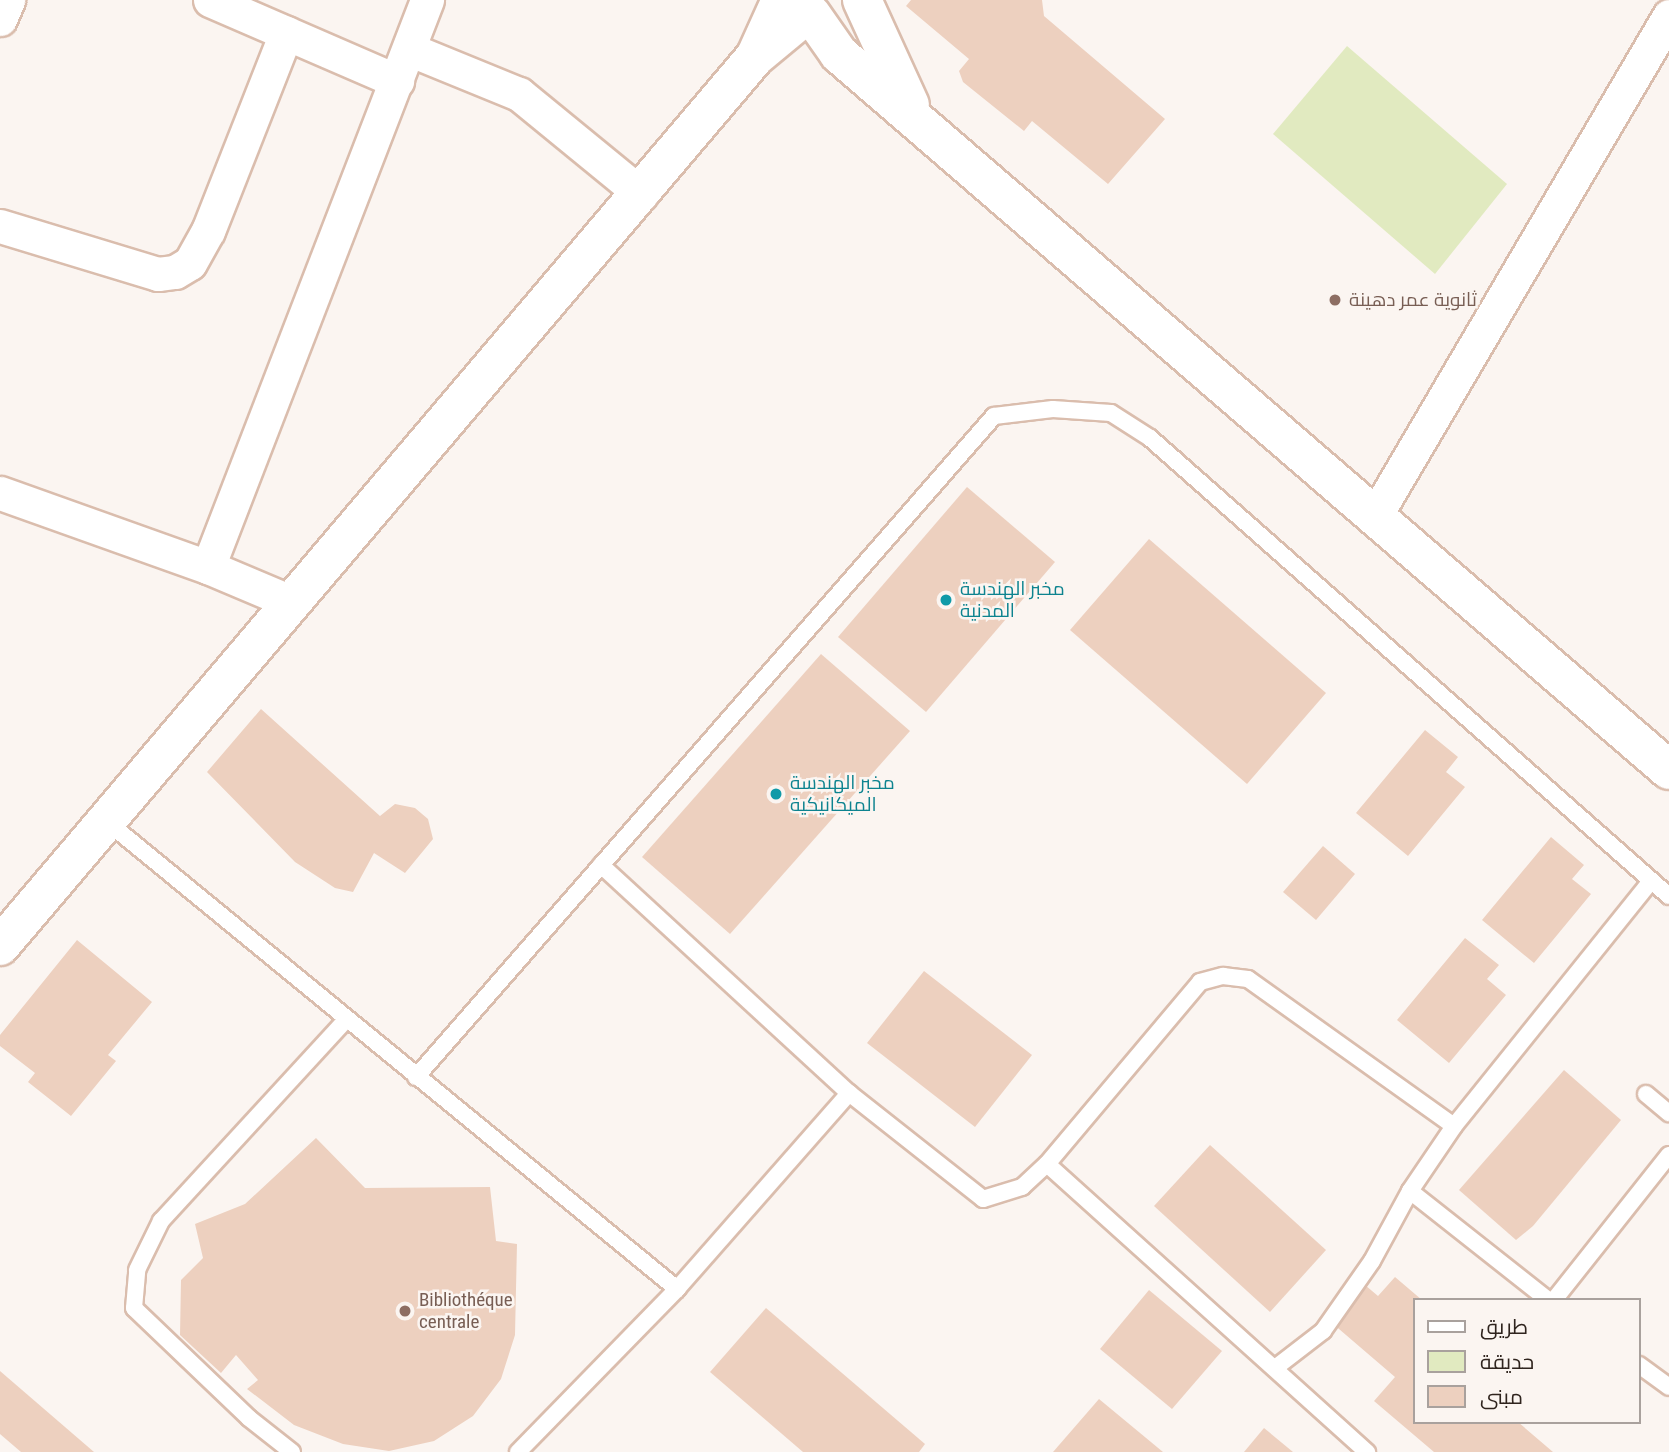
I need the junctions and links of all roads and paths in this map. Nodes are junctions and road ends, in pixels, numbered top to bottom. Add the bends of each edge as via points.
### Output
1 (8, 0) edge
2 (210, 0) edge
3 (427, 0) edge
4 (855, 0) edge
5 (862, 0) edge
6 (799, 7) edge
7 (1669, 16) edge
8 (0, 19) edge
9 (286, 33) junction
10 (411, 50) junction
11 (397, 81) junction
12 (922, 125) junction
13 (641, 194) junction
14 (0, 226) edge
15 (0, 493) edge
16 (1375, 516) junction
17 (208, 567) junction
18 (291, 602) junction
19 (1669, 769) edge
20 (105, 820) junction
21 (601, 865) junction
22 (1651, 881) junction
23 (1669, 896) edge
24 (0, 946) edge
25 (346, 1020) junction
26 (416, 1077) junction
27 (849, 1093) junction
28 (1646, 1094) dead end
29 (1669, 1113) edge
30 (1454, 1126) junction
31 (1669, 1155) edge
32 (1047, 1164) junction
33 (1410, 1191) junction
34 (677, 1289) junction
35 (1545, 1298) edge
36 (1556, 1298) edge
37 (1641, 1366) edge
38 (1275, 1368) junction
39 (1669, 1387) edge
40 (292, 1452) edge
41 (518, 1452) edge
42 (1367, 1452) edge

1 - 8 street
2 - 9 street
3 - 10 street
4 - 6 street via 841,13
5 - 12 street via 886,59
6 - 12 street via 839,54
6 - 13 street
7 - 16 street
9 - 11 street
9 - 14 street via 208,231 190,263 175,272 158,274
10 - 11 street
10 - 13 street via 519,94
11 - 17 street
12 - 16 street
13 - 18 street
15 - 17 street
16 - 19 street
17 - 18 street
18 - 20 street
20 - 24 street
20 - 25 lane
21 - 22 lane via 994,416 1053,409 1111,413 1150,438
21 - 26 lane
21 - 27 lane
22 - 23 lane
22 - 30 lane
25 - 26 lane
25 - 40 lane via 161,1221 137,1270 134,1308 249,1418
26 - 34 lane
27 - 32 lane via 983,1199 1022,1187
27 - 34 lane
28 - 29 lane
30 - 32 lane via 1248,979 1223,976 1200,982
30 - 33 lane
31 - 36 lane
32 - 38 lane
33 - 35 lane
33 - 38 lane via 1372,1261 1323,1331
34 - 41 lane
37 - 39 lane
38 - 42 lane

